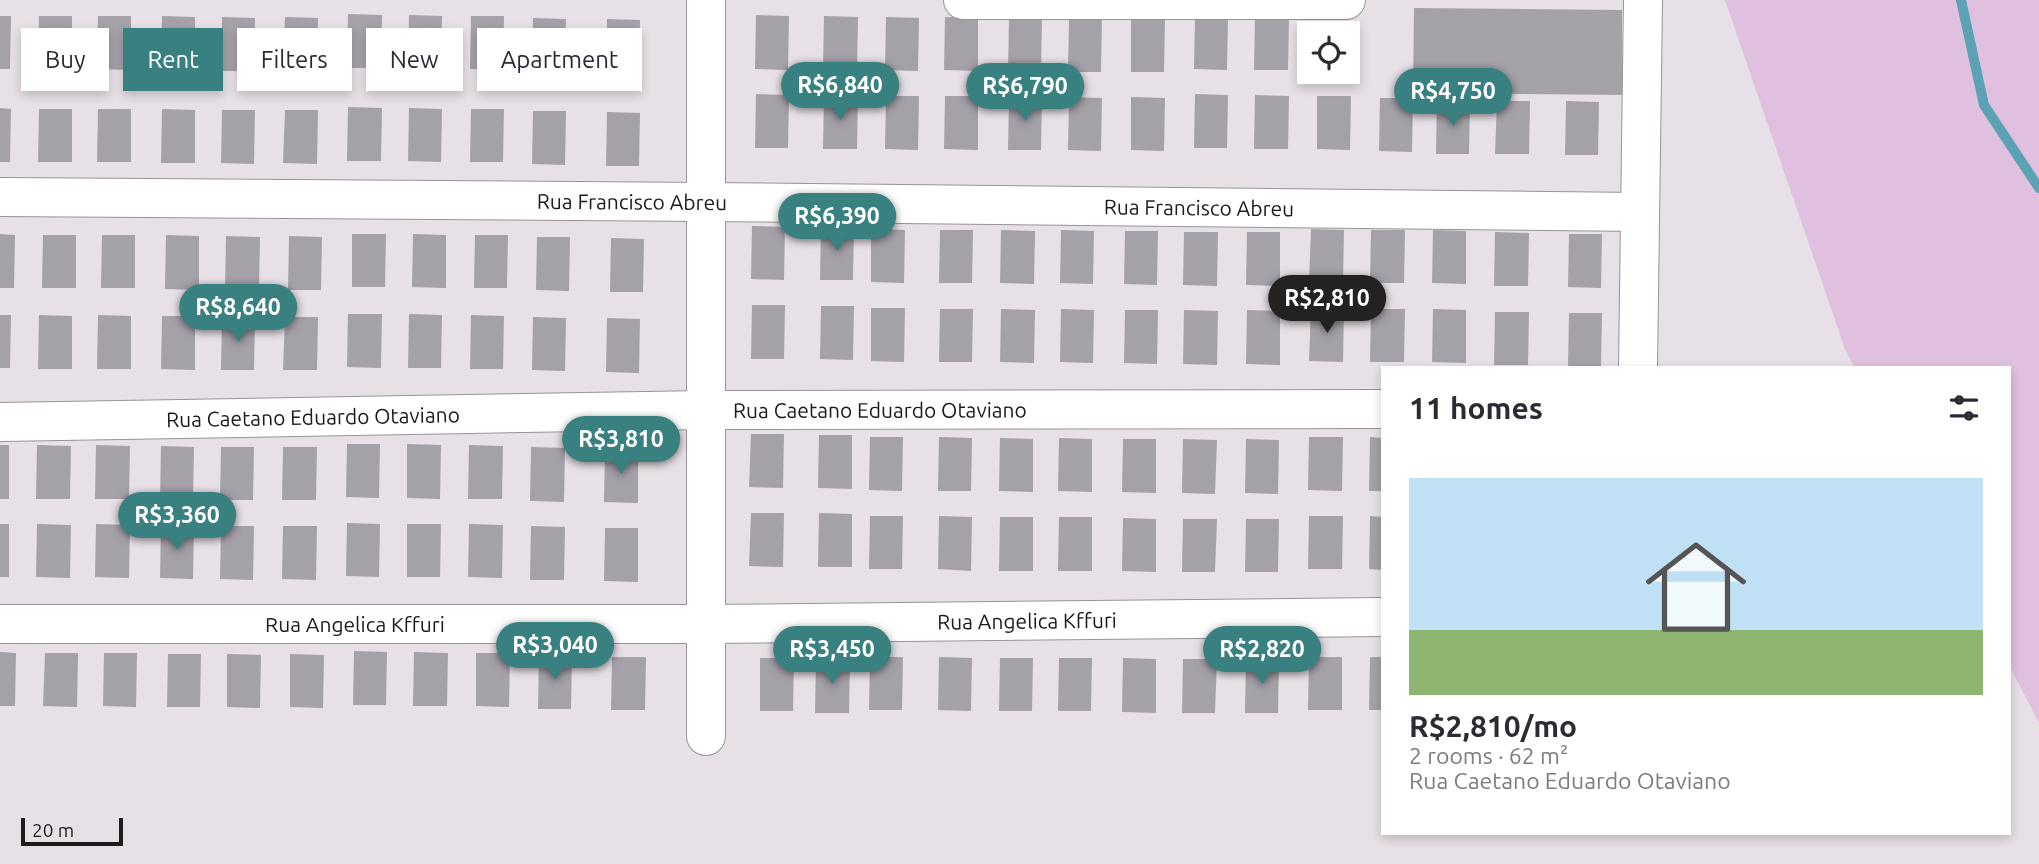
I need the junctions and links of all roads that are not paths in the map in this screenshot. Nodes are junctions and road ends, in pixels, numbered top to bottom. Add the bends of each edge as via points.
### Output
1 (706, 0) edge
2 (963, 0) edge
3 (1346, 0) edge
4 (1643, 0) edge
5 (0, 197) edge
6 (706, 202) junction
7 (1640, 212) junction
8 (1638, 366) edge
9 (1381, 409) edge
10 (706, 410) junction
11 (0, 422) edge
12 (1381, 617) edge
13 (0, 624) edge
14 (706, 624) junction
15 (706, 736) dead end

1 - 6 street
2 - 3 street
4 - 7 street
5 - 6 street, Rua Francisco Abreu
6 - 7 street, Rua Francisco Abreu
6 - 10 street
7 - 8 street
9 - 10 street, Rua Caetano Eduardo Otaviano
10 - 11 street, Rua Caetano Eduardo Otaviano
10 - 14 street
12 - 14 street, Rua Angelica Kffuri
13 - 14 street, Rua Angelica Kffuri
14 - 15 street

